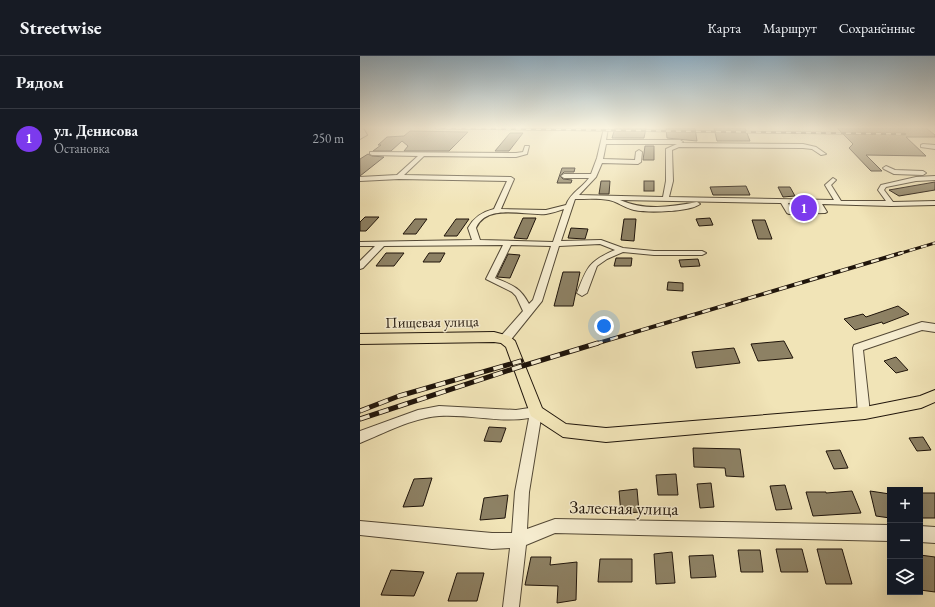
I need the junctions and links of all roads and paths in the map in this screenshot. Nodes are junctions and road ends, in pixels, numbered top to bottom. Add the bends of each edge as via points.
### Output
1 (408, 154) edge
2 (422, 154) junction
3 (521, 154) edge
4 (602, 154) edge
5 (638, 154) edge
6 (668, 154) edge
7 (600, 162) junction
8 (886, 168) dead end
9 (935, 172) edge
10 (564, 176) dead end
11 (594, 176) junction
12 (399, 177) junction
13 (935, 178) edge
14 (360, 179) edge
15 (832, 180) dead end
16 (610, 198) junction
17 (665, 199) junction
18 (716, 200) junction
19 (570, 201) junction
20 (784, 202) junction
21 (817, 202) junction
22 (839, 203) junction
23 (935, 203) edge
24 (891, 204) junction
25 (497, 211) junction
26 (555, 218) junction
27 (476, 242) junction
28 (382, 243) junction
29 (508, 243) junction
30 (360, 244) edge
31 (556, 244) junction
32 (622, 250) junction
33 (702, 253) dead end
34 (360, 266) edge
35 (582, 293) dead end
36 (528, 312) junction
37 (935, 328) edge
38 (360, 339) edge
39 (505, 339) junction
40 (935, 396) edge
41 (536, 412) junction
42 (864, 412) junction
43 (360, 437) edge
44 (360, 528) edge
45 (887, 533) edge
46 (923, 534) edge
47 (935, 535) edge
48 (519, 540) junction
49 (511, 607) edge

1 - 2 street
2 - 3 street
2 - 12 street
4 - 7 street
5 - 7 street via 638,162
6 - 17 street via 669,191
7 - 11 street
8 - 9 street via 903,173
10 - 11 street
11 - 19 street
12 - 14 street
12 - 25 street via 511,179
13 - 24 street via 883,186 881,190
15 - 22 street via 828,185
16 - 17 street
16 - 18 street via 634,208 647,210 664,210
16 - 19 street
17 - 18 street
18 - 20 street
19 - 26 street
19 - 26 street
20 - 21 street
20 - 21 street via 789,212 823,212
21 - 22 street
22 - 24 street
23 - 24 street
25 - 26 street
25 - 27 street via 487,213 473,224
26 - 31 street
27 - 28 street
27 - 29 street
28 - 30 street
28 - 34 street
29 - 31 street
29 - 36 street via 490,279 520,294
31 - 32 street via 601,242
31 - 36 street via 537,301
32 - 33 street
32 - 35 street via 594,264
36 - 39 street
37 - 42 street via 922,326 858,348
38 - 39 main road, Пищевая улица
39 - 41 main road via 511,344
40 - 42 main road via 921,402
41 - 42 main road via 563,430 606,435
41 - 43 street via 516,415 439,411 418,415
41 - 48 street via 522,492
44 - 48 street, Залесная улица via 492,541
45 - 48 street, Залесная улица via 556,526
46 - 47 street
48 - 49 street

